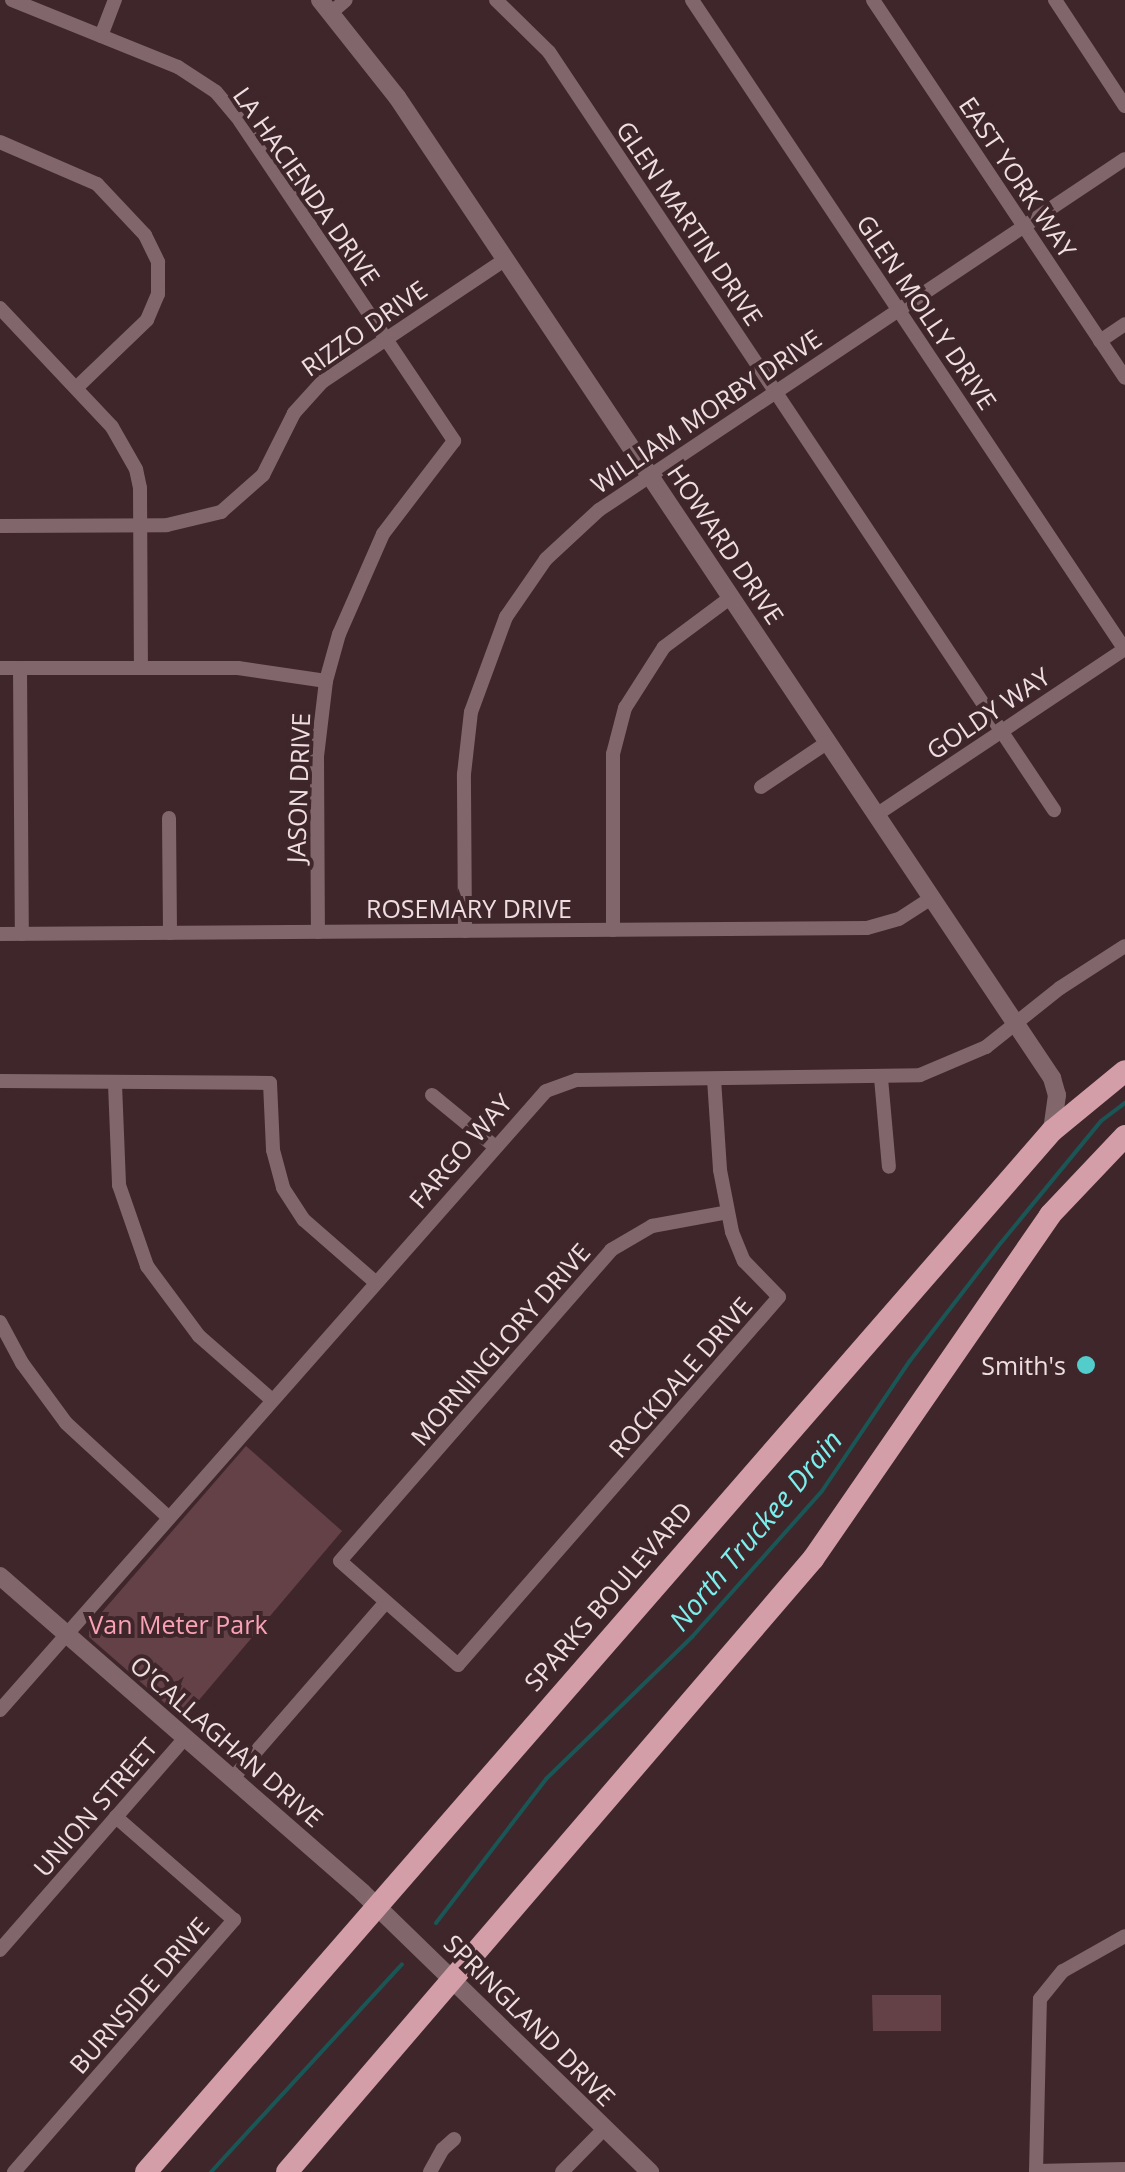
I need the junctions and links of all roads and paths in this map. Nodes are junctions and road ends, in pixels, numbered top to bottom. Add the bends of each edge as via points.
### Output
1 (12, 0) edge
2 (115, 0) edge
3 (496, 0) edge
4 (692, 0) edge
5 (873, 0) edge
6 (1054, 0) edge
7 (332, 4) edge
8 (101, 36) junction
9 (1125, 106) edge
10 (0, 142) edge
11 (1125, 159) edge
12 (1024, 226) junction
13 (506, 259) junction
14 (0, 308) edge
15 (898, 310) junction
16 (1125, 324) edge
17 (386, 339) junction
18 (1100, 340) junction
19 (1125, 378) edge
20 (76, 388) junction
21 (776, 392) junction
22 (454, 441) joint
23 (650, 475) junction
24 (140, 525) junction
25 (0, 526) edge
26 (731, 597) junction
27 (1125, 649) edge
28 (142, 667) junction
29 (0, 668) edge
30 (20, 668) junction
31 (326, 681) junction
32 (1002, 731) junction
33 (828, 742) junction
34 (761, 787) dead end
35 (1054, 810) dead end
36 (876, 815) junction
37 (169, 818) dead end
38 (931, 898) junction
39 (613, 930) junction
40 (466, 931) junction
41 (318, 932) junction
42 (170, 933) junction
43 (0, 934) edge
44 (22, 934) junction
45 (1125, 946) edge
46 (1015, 1023) junction
47 (1125, 1071) edge
48 (880, 1078) junction
49 (714, 1079) junction
50 (0, 1082) edge
51 (115, 1084) junction
52 (432, 1095) dead end
53 (1052, 1131) junction
54 (1125, 1136) edge
55 (494, 1146) junction
56 (889, 1167) dead end
57 (728, 1212) junction
58 (375, 1282) junction
59 (0, 1322) edge
60 (272, 1400) junction
61 (169, 1518) junction
62 (0, 1576) edge
63 (386, 1602) junction
64 (66, 1634) junction
65 (0, 1710) edge
66 (184, 1738) junction
67 (232, 1778) junction
68 (116, 1817) junction
69 (376, 1904) junction
70 (1125, 1936) edge
71 (0, 1950) edge
72 (452, 1977) junction
73 (604, 2128) junction
74 (454, 2139) dead end
75 (1125, 2169) edge
76 (1036, 2171) edge
77 (14, 2172) edge
78 (146, 2172) edge
79 (288, 2172) edge
80 (430, 2172) edge
81 (562, 2172) edge
82 (650, 2172) edge

1 - 8 street, LA HACIENDA DRIVE
2 - 8 street
3 - 21 street, GLEN MARTIN DRIVE via 549,52
4 - 15 street, GLEN MOLLY DRIVE
5 - 12 street, EAST YORK WAY
6 - 9 street
7 - 13 street, HOWARD DRIVE
8 - 17 street, LA HACIENDA DRIVE via 178,67 231,109
10 - 20 street via 97,184 145,235 158,262 158,294 147,320
11 - 12 street, WILLIAM MORBY DRIVE
12 - 15 street, WILLIAM MORBY DRIVE
12 - 18 street, EAST YORK WAY
13 - 17 street, RIZZO DRIVE
13 - 23 street, HOWARD DRIVE
14 - 20 street
15 - 21 street, WILLIAM MORBY DRIVE
15 - 27 street, GLEN MOLLY DRIVE
16 - 18 street
17 - 22 street, LA HACIENDA DRIVE
17 - 24 street, RIZZO DRIVE via 307,396 263,475 236,502 186,524
18 - 19 street, EAST YORK WAY
20 - 24 street via 129,452 140,488
21 - 23 street, WILLIAM MORBY DRIVE
21 - 32 street, GLEN MARTIN DRIVE
22 - 31 street, JASON DRIVE via 404,501 374,551 350,601
23 - 26 street, HOWARD DRIVE
23 - 40 street, WILLIAM MORBY DRIVE via 546,559 490,648 466,743
24 - 25 street, RIZZO DRIVE
24 - 28 street
26 - 33 street, HOWARD DRIVE
26 - 39 street via 664,647 625,708 612,778
27 - 32 street, GOLDY WAY
28 - 30 street
28 - 31 street via 238,668
29 - 30 street
30 - 44 street
31 - 41 street, JASON DRIVE via 317,757
32 - 35 street, GLEN MARTIN DRIVE
32 - 36 street, GOLDY WAY
33 - 34 street
33 - 36 street, HOWARD DRIVE
36 - 38 street, HOWARD DRIVE
37 - 42 street
38 - 39 street, ROSEMARY DRIVE via 899,919 866,928
38 - 46 street, HOWARD DRIVE
39 - 40 street, ROSEMARY DRIVE
40 - 41 street, ROSEMARY DRIVE
41 - 42 street, ROSEMARY DRIVE
42 - 44 street, ROSEMARY DRIVE
43 - 44 street, ROSEMARY DRIVE
45 - 46 street, FARGO WAY
46 - 48 street, FARGO WAY via 943,1068
46 - 53 street, HOWARD DRIVE via 1052,1078
47 - 53 main road, SPARKS BOULEVARD
48 - 49 street, FARGO WAY
48 - 56 street
49 - 55 street, FARGO WAY via 562,1084 534,1101
49 - 57 street, ROCKDALE DRIVE
50 - 51 street
51 - 58 street via 270,1083 272,1150 283,1188 304,1220
51 - 60 street via 120,1185 147,1266 199,1336
52 - 55 street
53 - 69 main road, SPARKS BOULEVARD
54 - 72 main road via 1050,1215 813,1559
55 - 58 street, FARGO WAY
57 - 63 street, MORNINGLORY DRIVE via 652,1226 611,1250 340,1561
57 - 63 street, ROCKDALE DRIVE via 744,1261 780,1297 458,1665
58 - 60 street, FARGO WAY
59 - 61 street via 66,1423
60 - 61 street, FARGO WAY
61 - 64 street, FARGO WAY
62 - 64 street, O'CALLAGHAN DRIVE
63 - 67 street
64 - 65 street, FARGO WAY
64 - 66 street, O'CALLAGHAN DRIVE
66 - 67 street, O'CALLAGHAN DRIVE
66 - 68 street, UNION STREET
67 - 69 street, O'CALLAGHAN DRIVE
68 - 71 street, UNION STREET
68 - 77 street, BURNSIDE DRIVE via 234,1920
69 - 72 street, SPRINGLAND DRIVE
69 - 78 main road, SPARKS BOULEVARD
70 - 76 street via 1063,1970 1040,1999
72 - 73 street, SPRINGLAND DRIVE
72 - 79 main road
73 - 81 street
73 - 82 street, SPRINGLAND DRIVE
74 - 80 street
75 - 76 street

